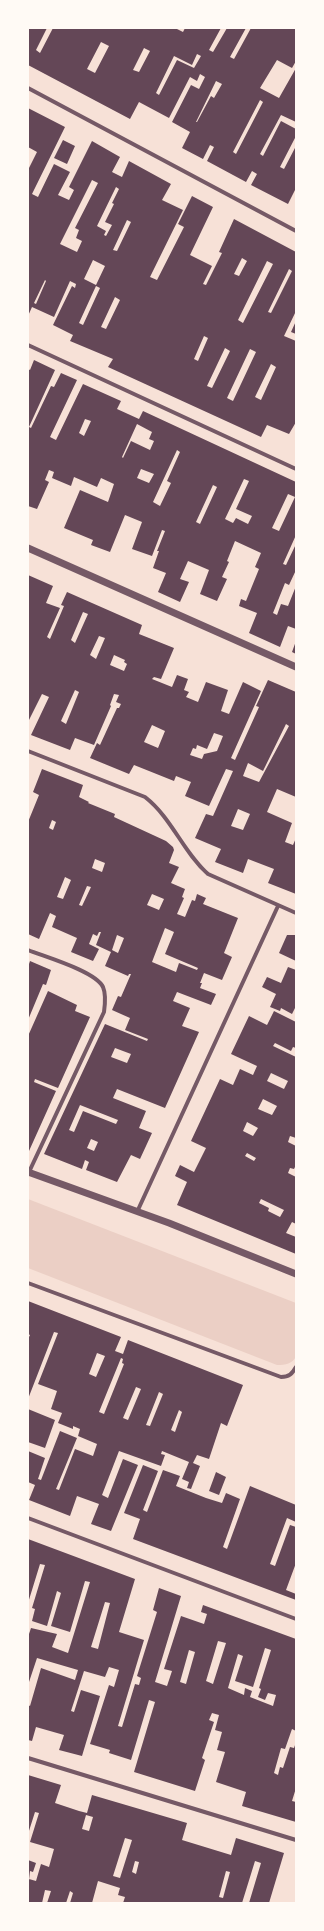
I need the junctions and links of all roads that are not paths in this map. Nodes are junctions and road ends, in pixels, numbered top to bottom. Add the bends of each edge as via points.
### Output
1 (28, 88) edge
2 (296, 231) edge
3 (28, 345) edge
4 (296, 469) edge
5 (28, 548) edge
6 (296, 667) edge
7 (28, 751) edge
8 (278, 906) junction
9 (296, 913) edge
10 (28, 950) edge
11 (29, 1172) edge
12 (137, 1212) junction
13 (296, 1274) edge
14 (28, 1283) edge
15 (296, 1367) edge
16 (28, 1518) edge
17 (296, 1619) edge
18 (28, 1758) edge
19 (296, 1840) edge

1 - 2 street
3 - 4 street
5 - 6 street
7 - 8 street via 145,797 157,807 197,864 208,874
8 - 9 street
8 - 12 street
10 - 11 street via 96,980 103,987 105,1000 104,1012
11 - 12 street
12 - 13 street
14 - 15 street via 280,1377 287,1377
16 - 17 street
18 - 19 street

